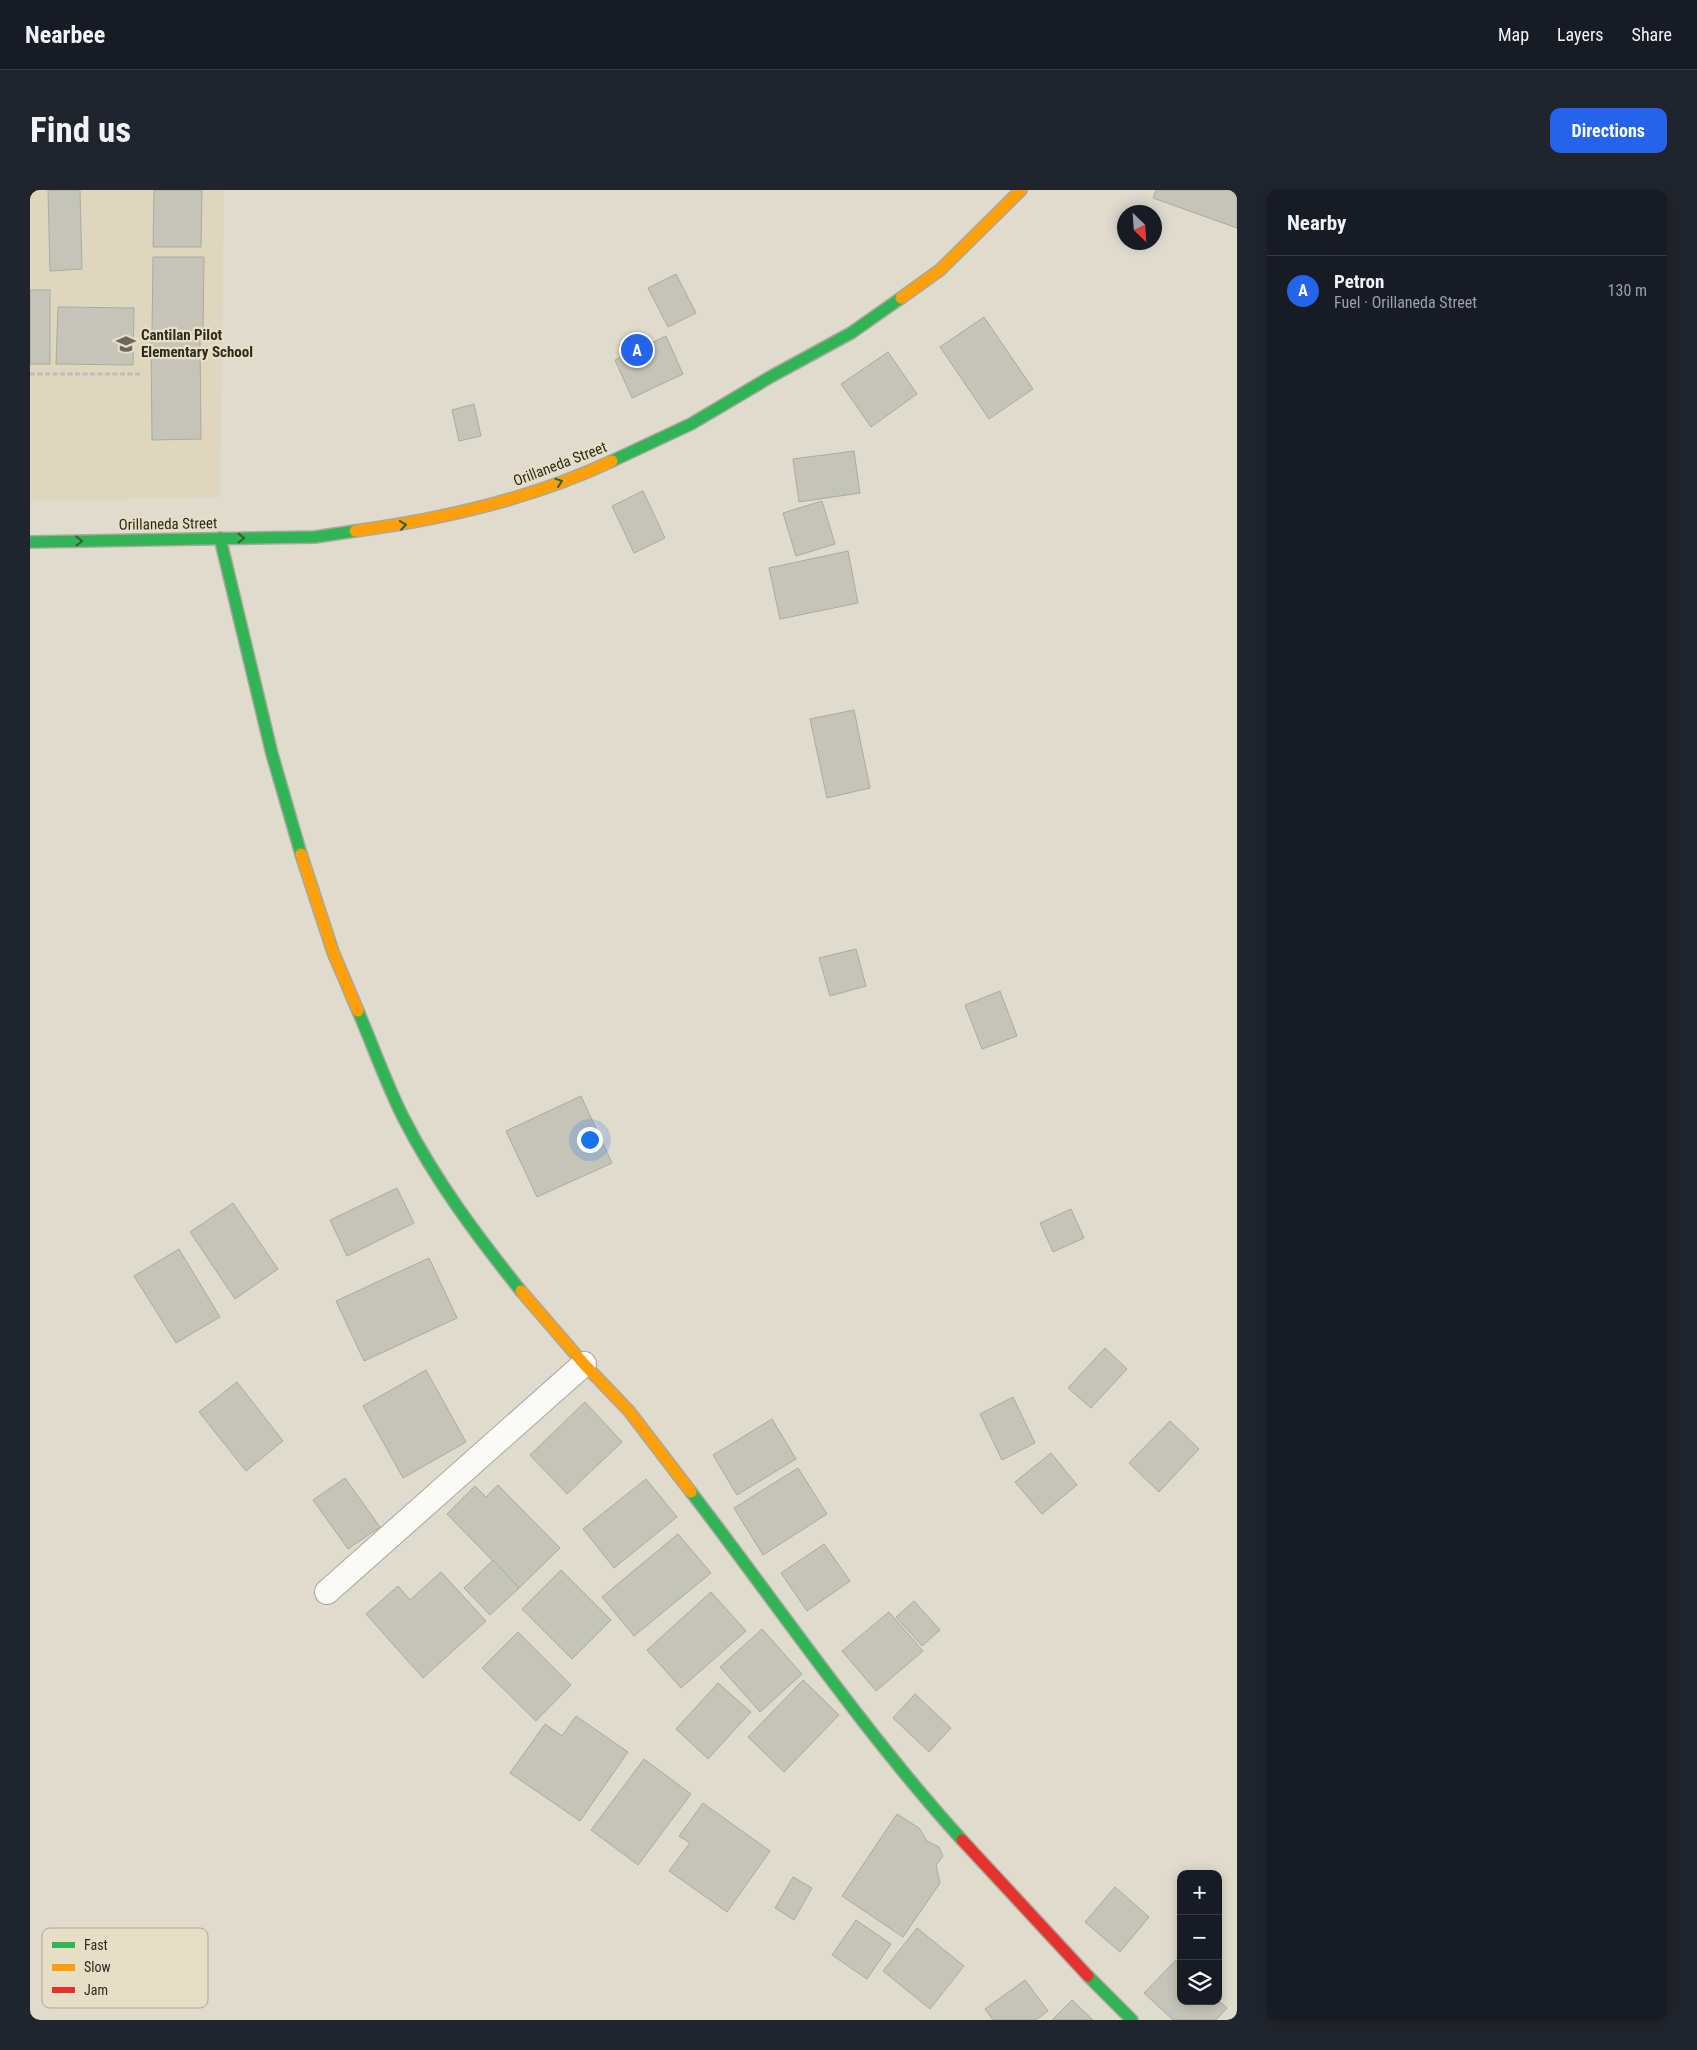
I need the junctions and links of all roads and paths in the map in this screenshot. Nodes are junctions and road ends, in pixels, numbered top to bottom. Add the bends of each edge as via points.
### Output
1 (1020, 190) edge
2 (30, 374) edge
3 (141, 374) dead end
4 (220, 538) junction
5 (30, 542) edge
6 (584, 1364) junction
7 (326, 1592) dead end
8 (1132, 2020) edge

4 -> 1 street, Orillaneda Street via 315,537 409,524 505,500 592,470 691,424 852,333 940,270
2 - 3 path
5 -> 4 street, Orillaneda Street
4 - 6 street via 272,754 300,850 333,952 403,1117 450,1196 484,1243
6 - 7 lane
6 - 8 street via 657,1446 828,1676 935,1810 1068,1956

